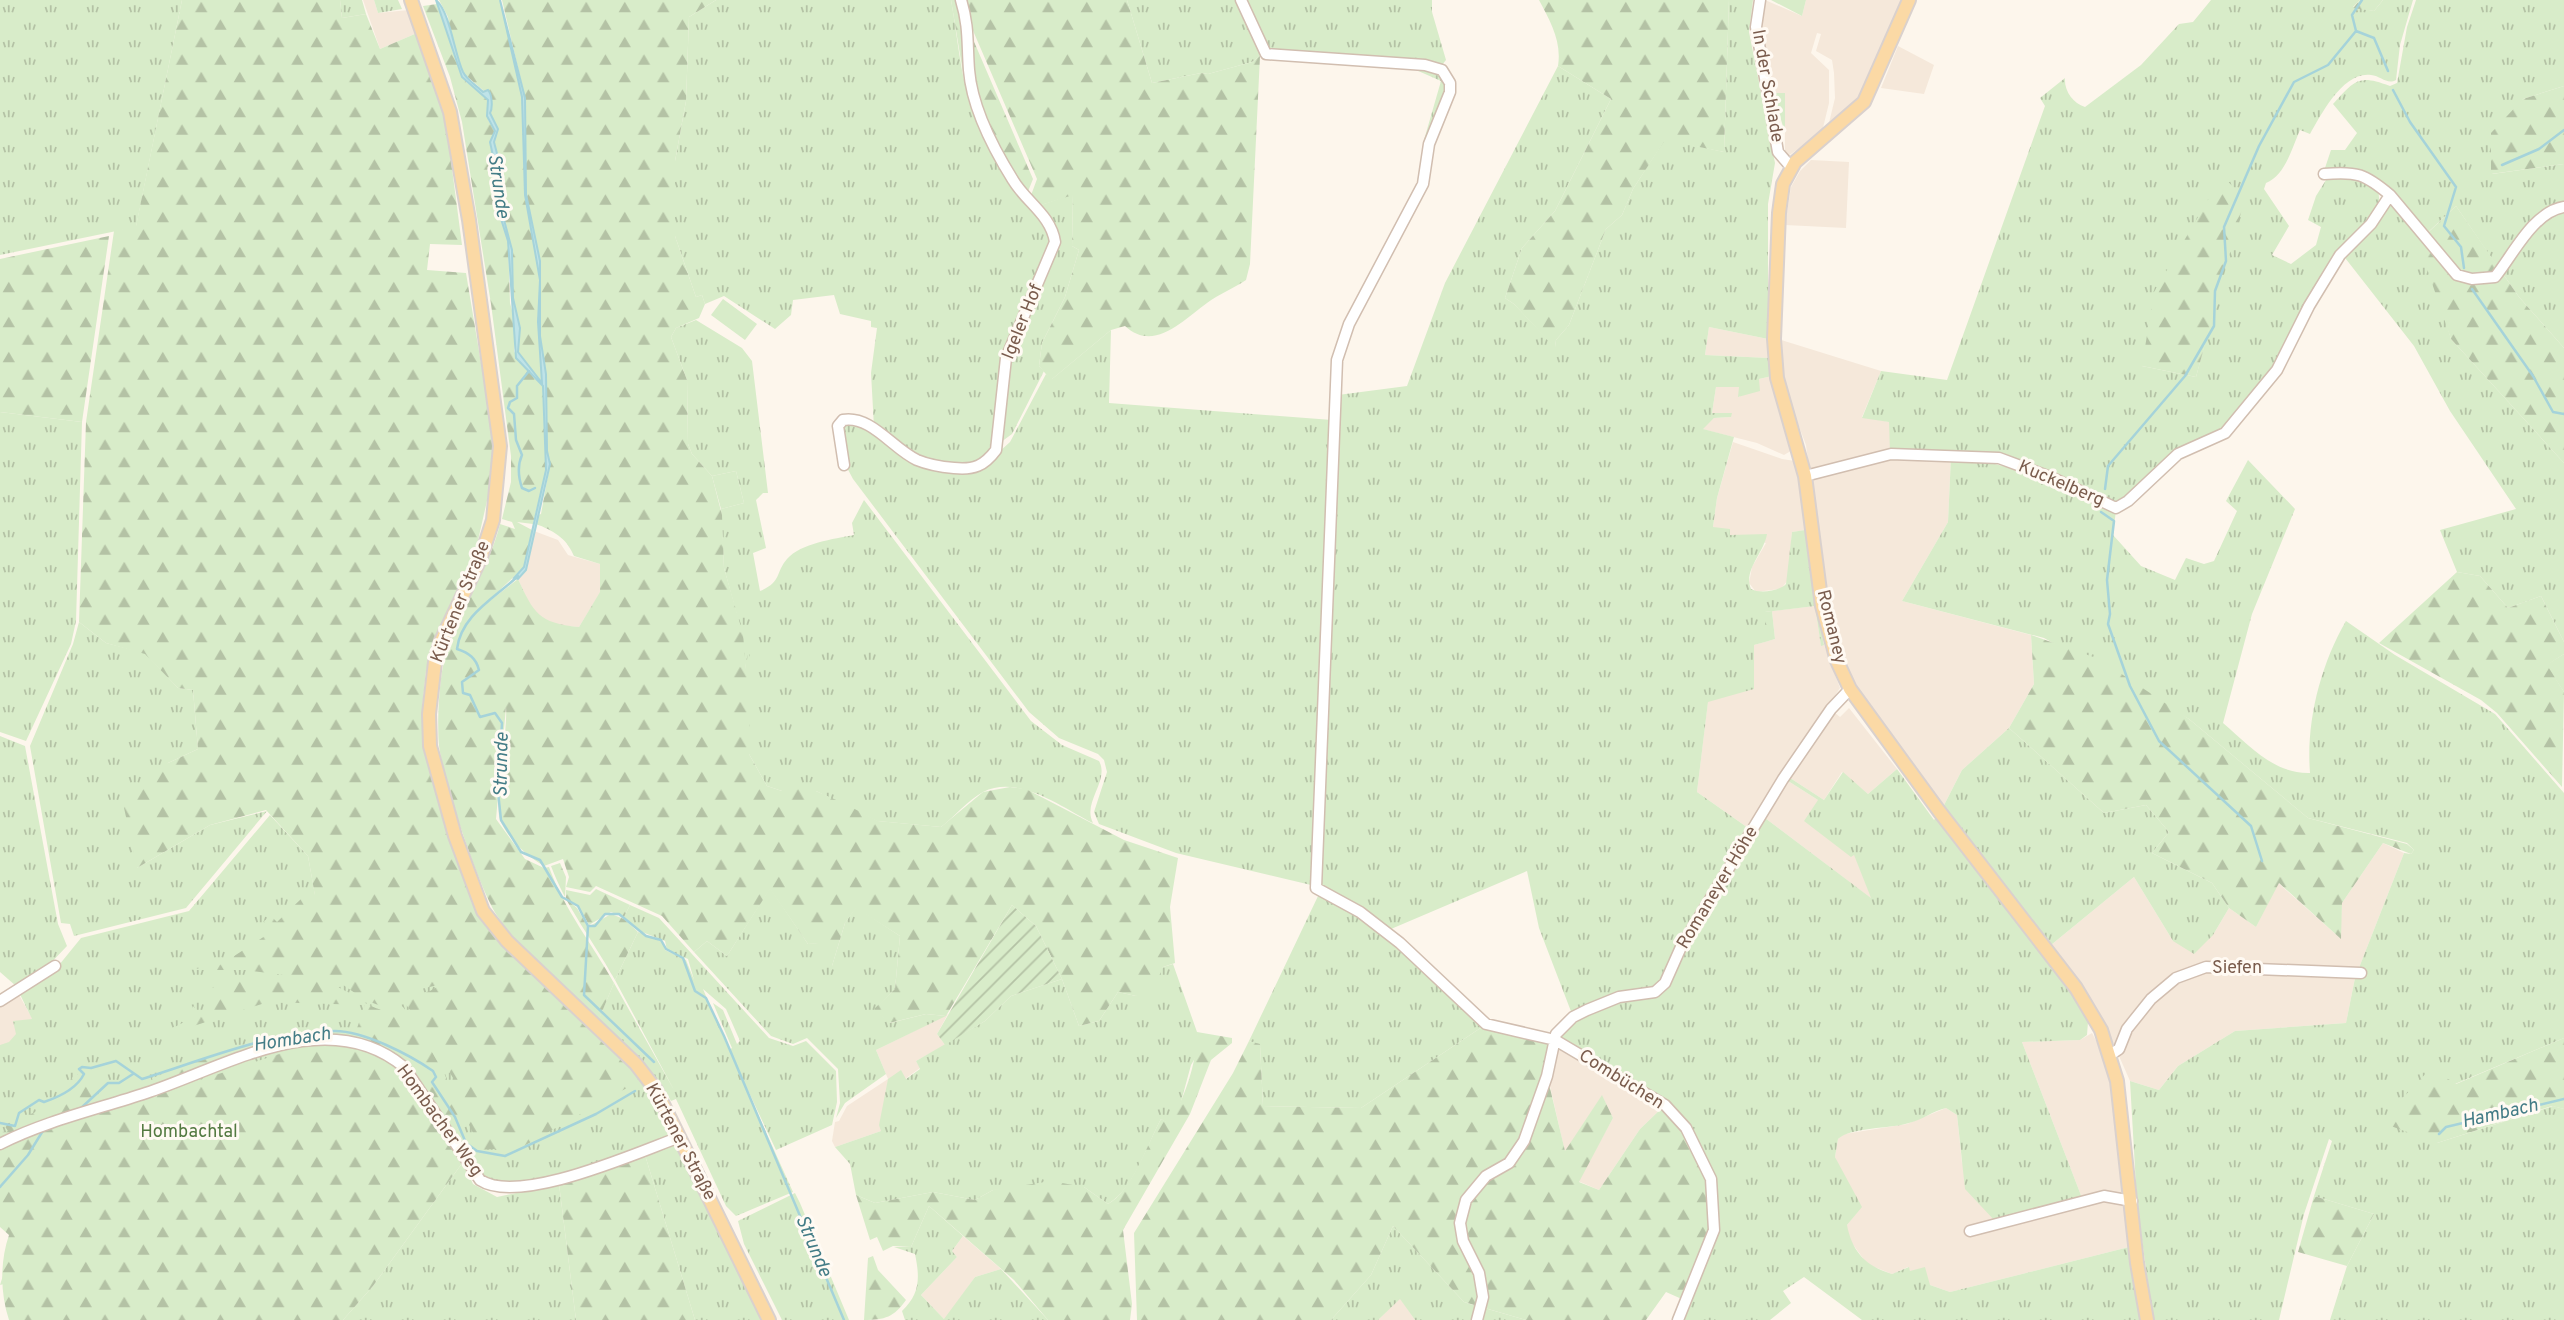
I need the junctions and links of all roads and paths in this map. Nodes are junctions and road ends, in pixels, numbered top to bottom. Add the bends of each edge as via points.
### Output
1 (411, 0) edge
2 (961, 0) edge
3 (1241, 0) edge
4 (1760, 0) edge
5 (1909, 0) edge
6 (1791, 167) junction
7 (2324, 174) dead end
8 (2390, 195) junction
9 (2564, 207) edge
10 (844, 465) dead end
11 (1805, 476) junction
12 (1850, 690) junction
13 (55, 966) dead end
14 (2361, 973) dead end
15 (0, 1001) edge
16 (1555, 1040) junction
17 (2110, 1055) junction
18 (680, 1137) junction
19 (0, 1144) edge
20 (2132, 1201) junction
21 (1970, 1231) dead end
22 (769, 1320) edge
23 (1478, 1320) edge
24 (1678, 1320) edge
25 (2147, 1320) edge

1 - 18 main road, Kürtener Straße via 450,112 500,446 493,520 435,662 430,746 455,836 483,911 507,942 636,1064 656,1090
2 - 10 street, Igeler Hof via 969,26 969,71 976,102 1015,184 1049,222 1055,242 1006,358 996,450 987,462 967,469 918,460 866,423 850,419 838,426
3 - 16 street, Combüchen via 1266,54 1424,65 1442,70 1450,83 1429,144 1423,184 1349,324 1337,360 1316,888 1360,912 1400,943 1486,1024
4 - 6 street, In der Schlade via 1756,27 1778,152
5 - 6 main road via 1864,102
6 - 11 main road, Romaney via 1781,194 1774,339 1777,378
7 - 8 street via 2357,173
8 - 9 street via 2457,275 2472,279 2495,277 2529,232 2555,209
8 - 11 street, Kuckelberg via 2371,224 2340,255 2277,370 2225,433 2178,454 2116,508 1999,458 1891,454
11 - 12 main road, Romaney via 1822,606
12 - 16 street, Romaneyer Höhe via 1823,719 1783,779 1681,947 1665,983 1655,992 1619,997 1587,1010 1562,1026
12 - 17 main road, Romaney via 2076,988
13 - 15 street
14 - 17 street, Siefen via 2206,967 2176,978 2151,999 2127,1029 2119,1049
16 - 23 street via 1524,1141 1509,1163 1486,1176 1466,1200 1460,1223 1463,1241 1479,1273 1483,1297
16 - 24 street, Combüchen via 1665,1105 1703,1156 1711,1179 1714,1230
17 - 20 main road, Romaney via 2118,1084
18 - 19 street, Hombacher Weg via 567,1178 498,1188 480,1180 404,1067 375,1050 318,1040 236,1057
18 - 22 main road, Kürtener Straße
20 - 21 street via 2104,1196
20 - 25 main road, Romaney

